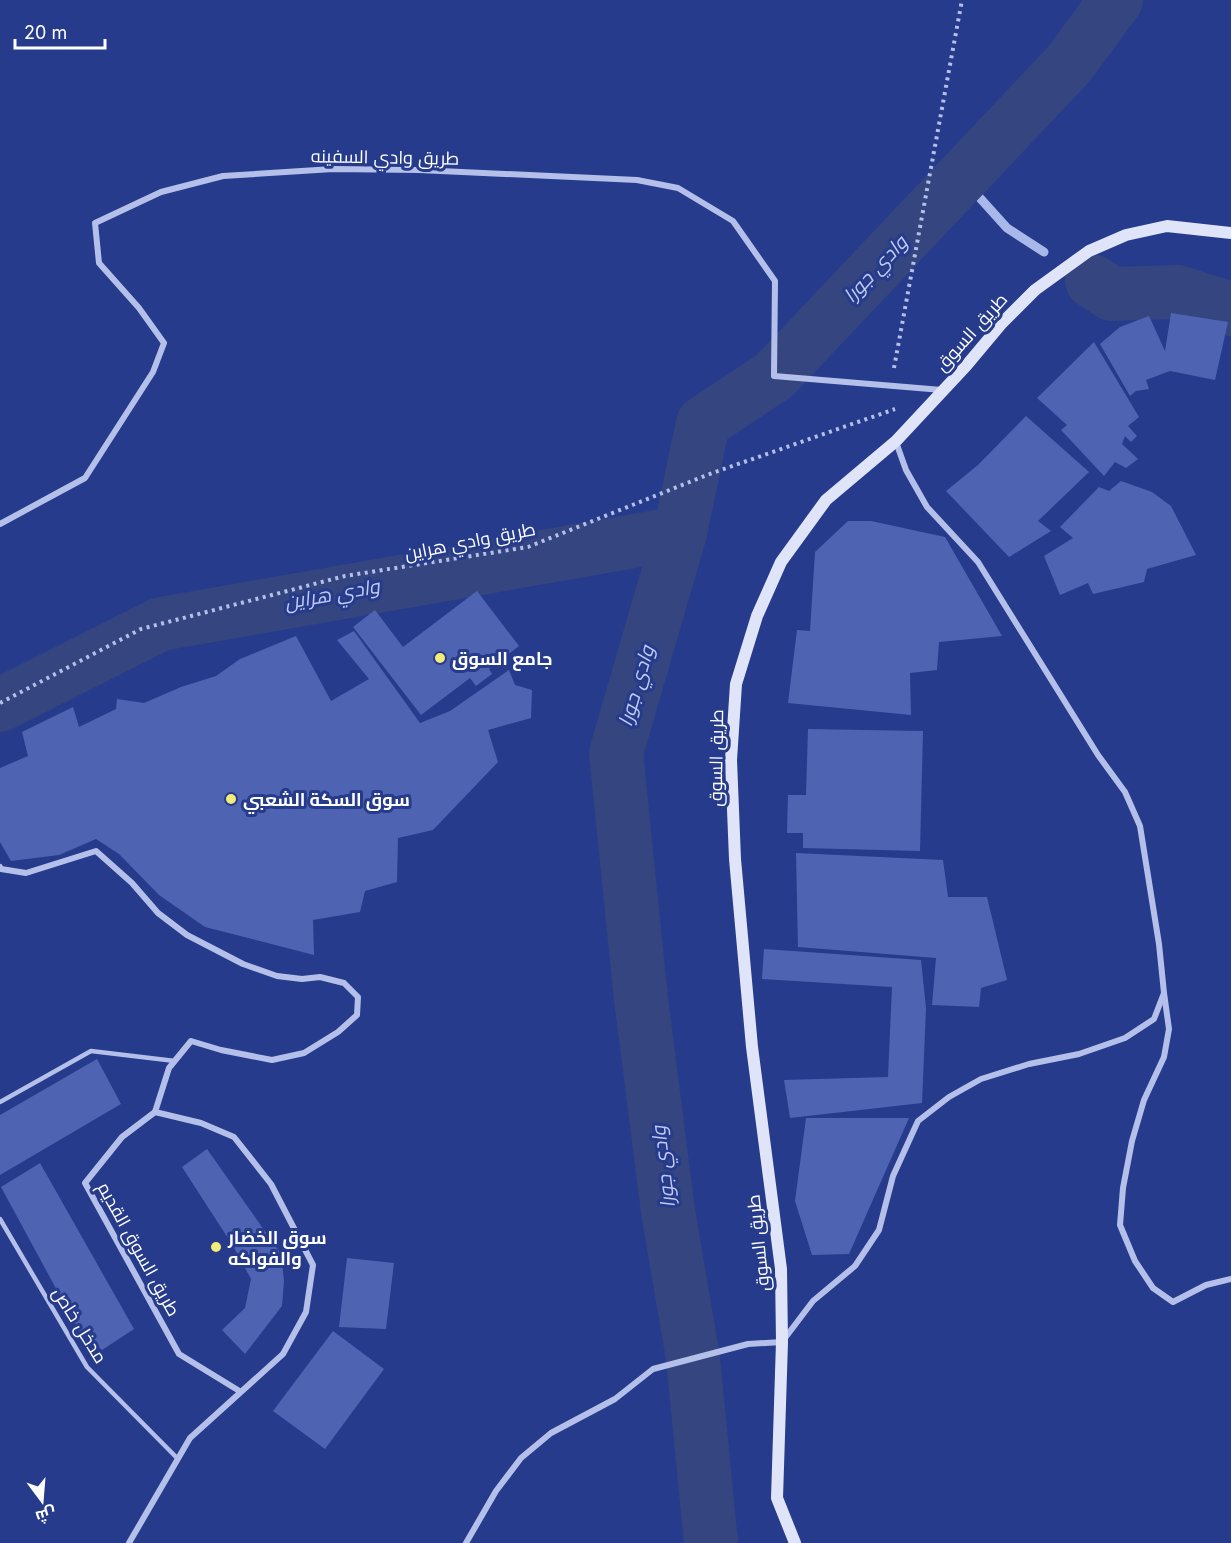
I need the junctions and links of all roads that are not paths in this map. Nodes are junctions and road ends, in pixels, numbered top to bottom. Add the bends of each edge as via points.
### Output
1 (1231, 233) edge
2 (942, 390) junction
3 (896, 441) junction
4 (0, 524) edge
5 (0, 867) edge
6 (1164, 993) junction
7 (175, 1061) junction
8 (0, 1102) edge
9 (155, 1112) junction
10 (0, 1219) edge
11 (1231, 1279) edge
12 (782, 1342) junction
13 (241, 1392) junction
14 (178, 1459) junction
15 (129, 1543) edge
16 (466, 1543) edge
17 (795, 1543) edge

1 - 2 street, طريق السوق via 1167,226 1126,235 1089,251 1035,290
2 - 3 street, طريق السوق
2 - 4 street, طريق وادي السفينه via 774,376 775,281 733,222 678,188 637,180 419,170 333,169 223,176 161,192 94,223 99,263 164,343 153,372 85,478
3 - 6 street via 906,470 927,507 978,562 1125,792 1140,826
3 - 12 street, طريق السوق via 826,500 781,562 757,616 736,684 731,760 735,859 752,1047 781,1269
5 - 7 street via 26,873 96,851 158,913 187,935 243,964 277,976 320,977 344,983 358,998 357,1015 304,1053 272,1060 190,1041
6 - 11 street via 1169,1029 1164,1057 1144,1100 1132,1141 1120,1225 1135,1261 1153,1288 1173,1302 1206,1285
6 - 12 street via 1154,1019 1125,1038 981,1079 918,1121 893,1176 879,1230 855,1266 813,1301
7 - 8 lane via 91,1051
7 - 9 street via 169,1068
9 - 13 street, طريق السوق القديم via 122,1137 85,1183 179,1354
9 - 13 street via 201,1123 234,1137 271,1184 313,1265 306,1312 283,1354
10 - 14 lane, مدخل خاص via 87,1367
12 - 16 street via 748,1344 653,1370 615,1399 551,1433 520,1458
12 - 17 street, طريق السوق via 777,1498
13 - 14 street via 190,1438
14 - 15 street

